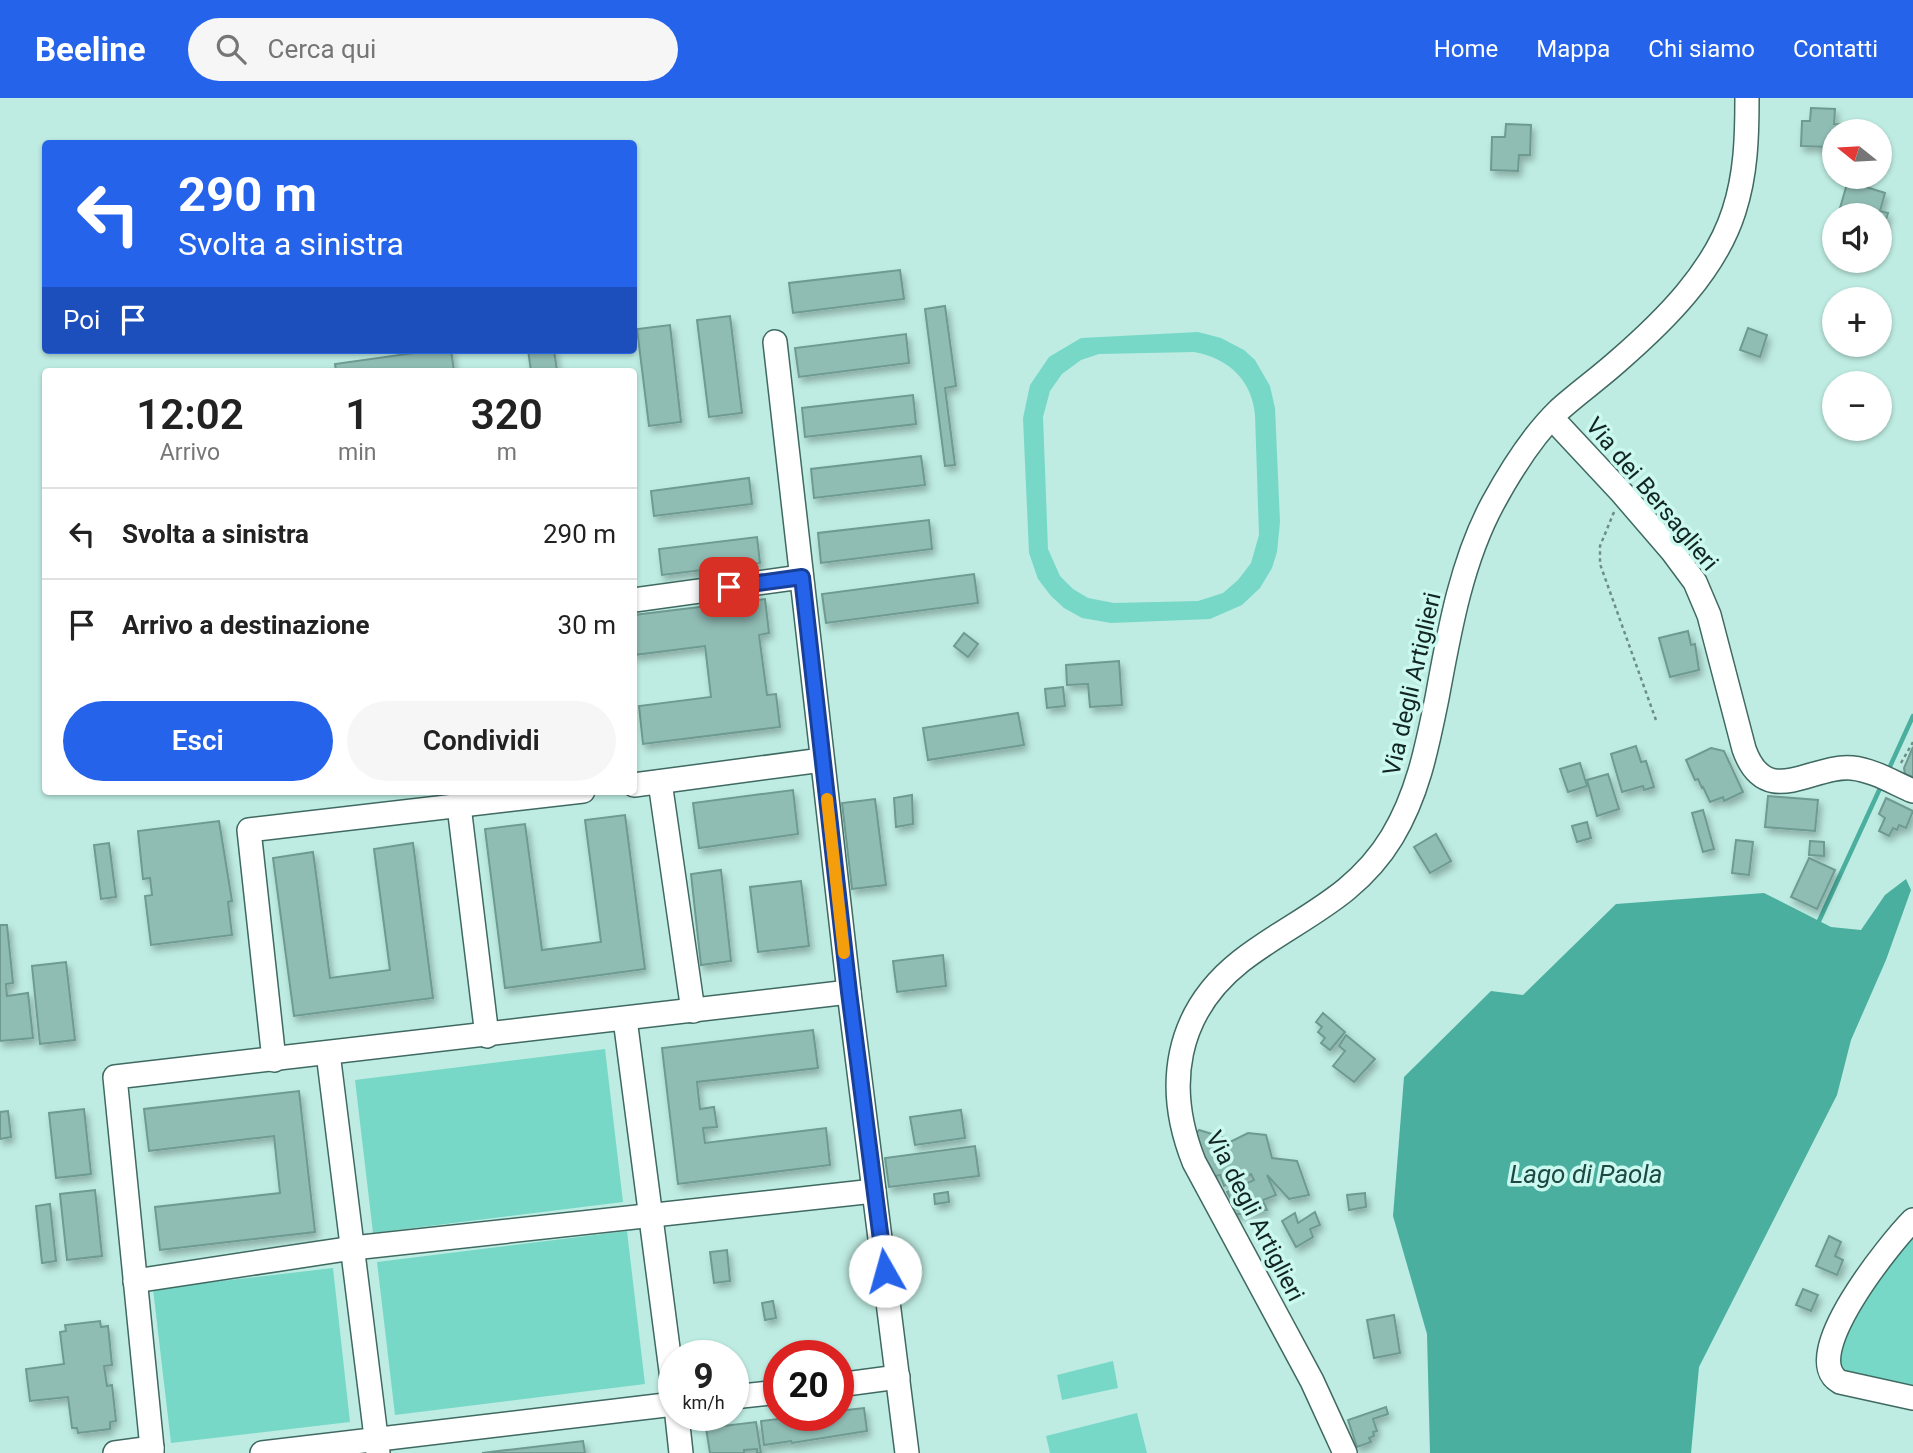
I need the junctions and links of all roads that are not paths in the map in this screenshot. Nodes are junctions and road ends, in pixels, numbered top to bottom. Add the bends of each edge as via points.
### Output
1 (1747, 98) edge
2 (775, 342) dead end
3 (1552, 418) junction
4 (802, 577) junction
5 (637, 600) edge
6 (822, 760) junction
7 (660, 782) junction
8 (637, 785) edge
9 (1898, 785) edge
10 (529, 795) edge
11 (459, 806) junction
12 (849, 992) junction
13 (693, 1011) junction
14 (625, 1019) junction
15 (487, 1036) junction
16 (328, 1053) junction
17 (274, 1060) junction
18 (874, 1191) junction
19 (650, 1215) junction
20 (1913, 1220) edge
21 (353, 1248) junction
22 (135, 1281) junction
23 (667, 1340) edge
24 (898, 1377) junction
25 (854, 1383) edge
26 (1913, 1398) edge
27 (658, 1406) edge
28 (679, 1431) edge
29 (378, 1446) edge
30 (152, 1451) edge
31 (115, 1453) edge
32 (262, 1453) edge
33 (681, 1453) edge
34 (907, 1453) edge
35 (1345, 1453) edge

1 - 3 street, Via degli Artiglieri via 1742,179 1734,214 1715,252 1647,335
2 - 4 street
3 - 9 street, Via dei Bersaglieri via 1672,551 1699,589 1753,767 1769,778 1788,782 1838,769 1861,769
3 - 35 street, Via degli Artiglieri via 1508,477 1476,539 1447,646 1422,770 1398,827 1372,866 1346,891 1223,978 1195,1018 1180,1060 1177,1101 1195,1162 1312,1381
4 - 5 street
4 - 6 street
6 - 7 street
6 - 12 street
7 - 8 street
7 - 13 street
10 - 11 street
11 - 15 street
11 - 17 street via 249,830
12 - 13 street
12 - 18 street
13 - 14 street
14 - 15 street
14 - 19 street
15 - 16 street
16 - 17 street
16 - 21 street
17 - 22 street via 115,1077
18 - 19 street
18 - 24 street
19 - 21 street
19 - 23 street
20 - 26 street via 1874,1265 1843,1318 1827,1366 1840,1382
21 - 22 street
21 - 29 street
22 - 30 street
24 - 25 street
24 - 34 street
27 - 29 street
28 - 33 street
29 - 32 street
30 - 31 street

